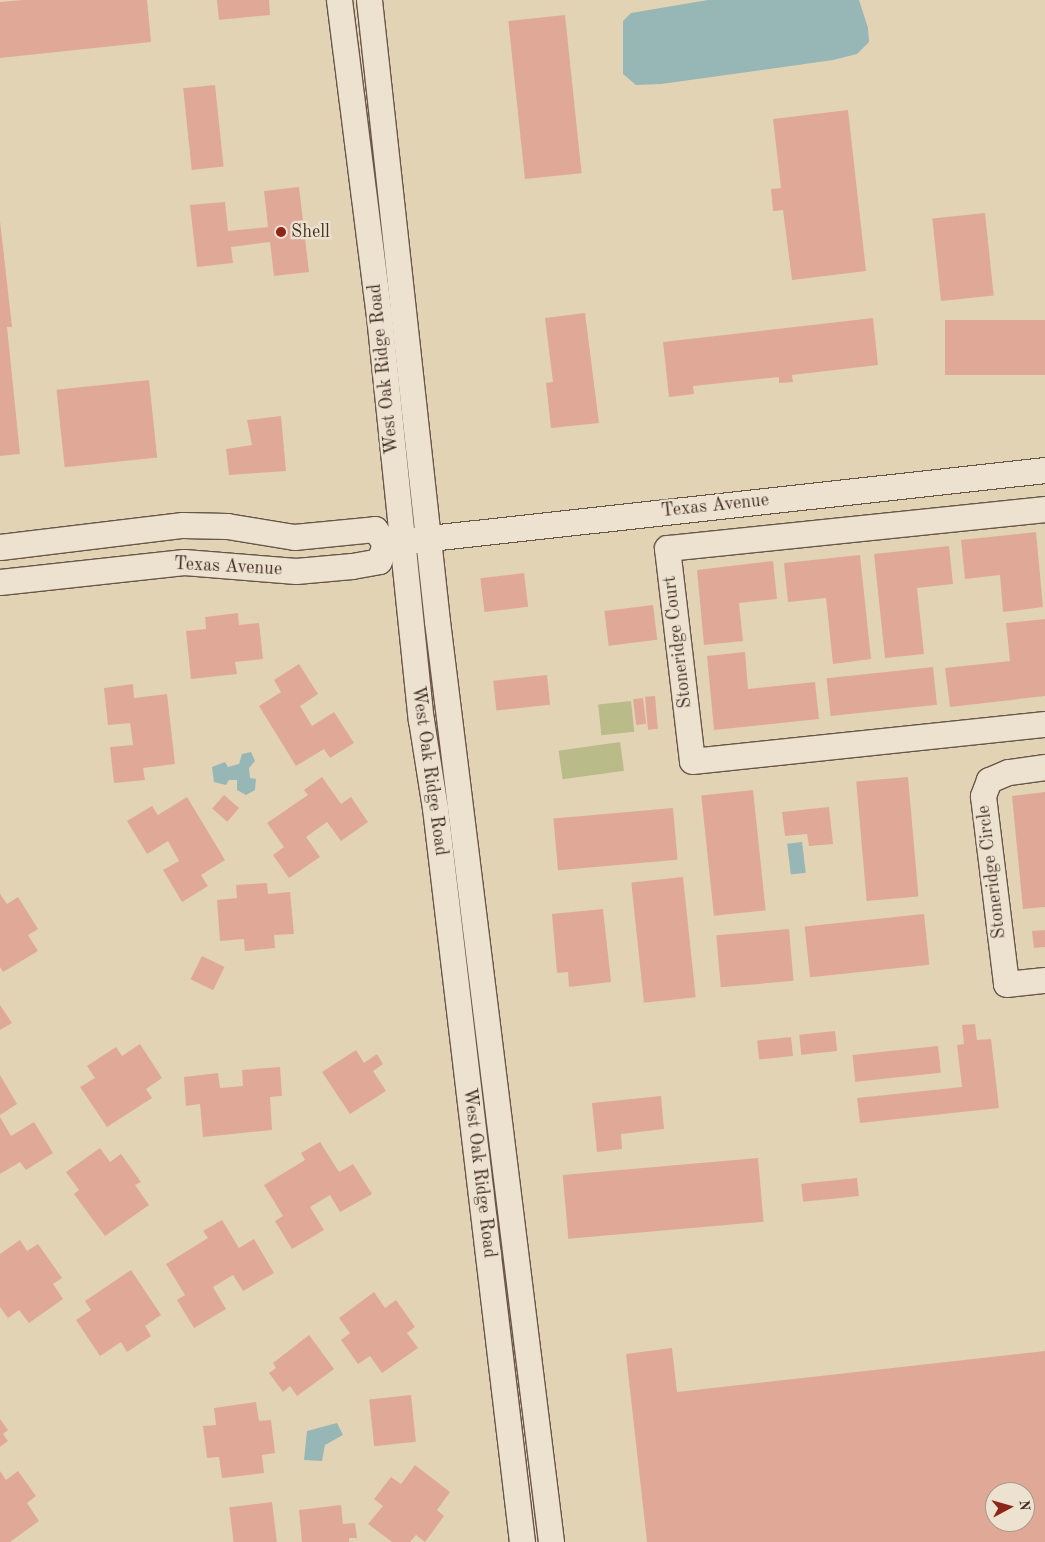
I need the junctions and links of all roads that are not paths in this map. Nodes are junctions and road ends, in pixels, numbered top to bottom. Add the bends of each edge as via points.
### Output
1 (339, 0) edge
2 (353, 0) edge
3 (369, 0) edge
4 (373, 42) junction
5 (1045, 470) edge
6 (1045, 509) edge
7 (157, 527) junction
8 (294, 537) junction
9 (429, 537) junction
10 (393, 542) junction
11 (2, 547) edge
12 (160, 563) junction
13 (296, 571) junction
14 (3, 582) edge
15 (1045, 724) edge
16 (1045, 767) edge
17 (435, 808) junction
18 (477, 928) junction
19 (1045, 980) edge
20 (484, 1213) junction
21 (522, 1293) junction
22 (522, 1542) edge
23 (551, 1542) edge

1 - 10 street, West Oak Ridge Road via 366,210
2 - 4 street via 357,35 361,40
3 - 4 street, West Oak Ridge Road
4 - 9 street, West Oak Ridge Road
5 - 9 street, Texas Avenue
6 - 15 street, Stoneridge Court via 667,548 692,761
7 - 8 street, Texas Avenue via 227,526
7 - 11 street, Texas Avenue
7 - 12 street
8 - 10 street, Texas Avenue via 375,529
8 - 13 street
9 - 10 street, Texas Avenue
9 - 18 street, West Oak Ridge Road
10 - 13 street, Texas Avenue via 379,561
10 - 17 street, West Oak Ridge Road
11 - 14 street
12 - 13 street, Texas Avenue via 218,562
12 - 14 street, Texas Avenue
16 - 19 street, Stoneridge Circle via 1008,772 989,780 983,796 1006,984
17 - 18 street via 449,827 461,921 468,928
17 - 20 street, West Oak Ridge Road
18 - 21 street, West Oak Ridge Road
20 - 21 street via 497,1234 507,1291
20 - 22 street, West Oak Ridge Road
21 - 23 street, West Oak Ridge Road

